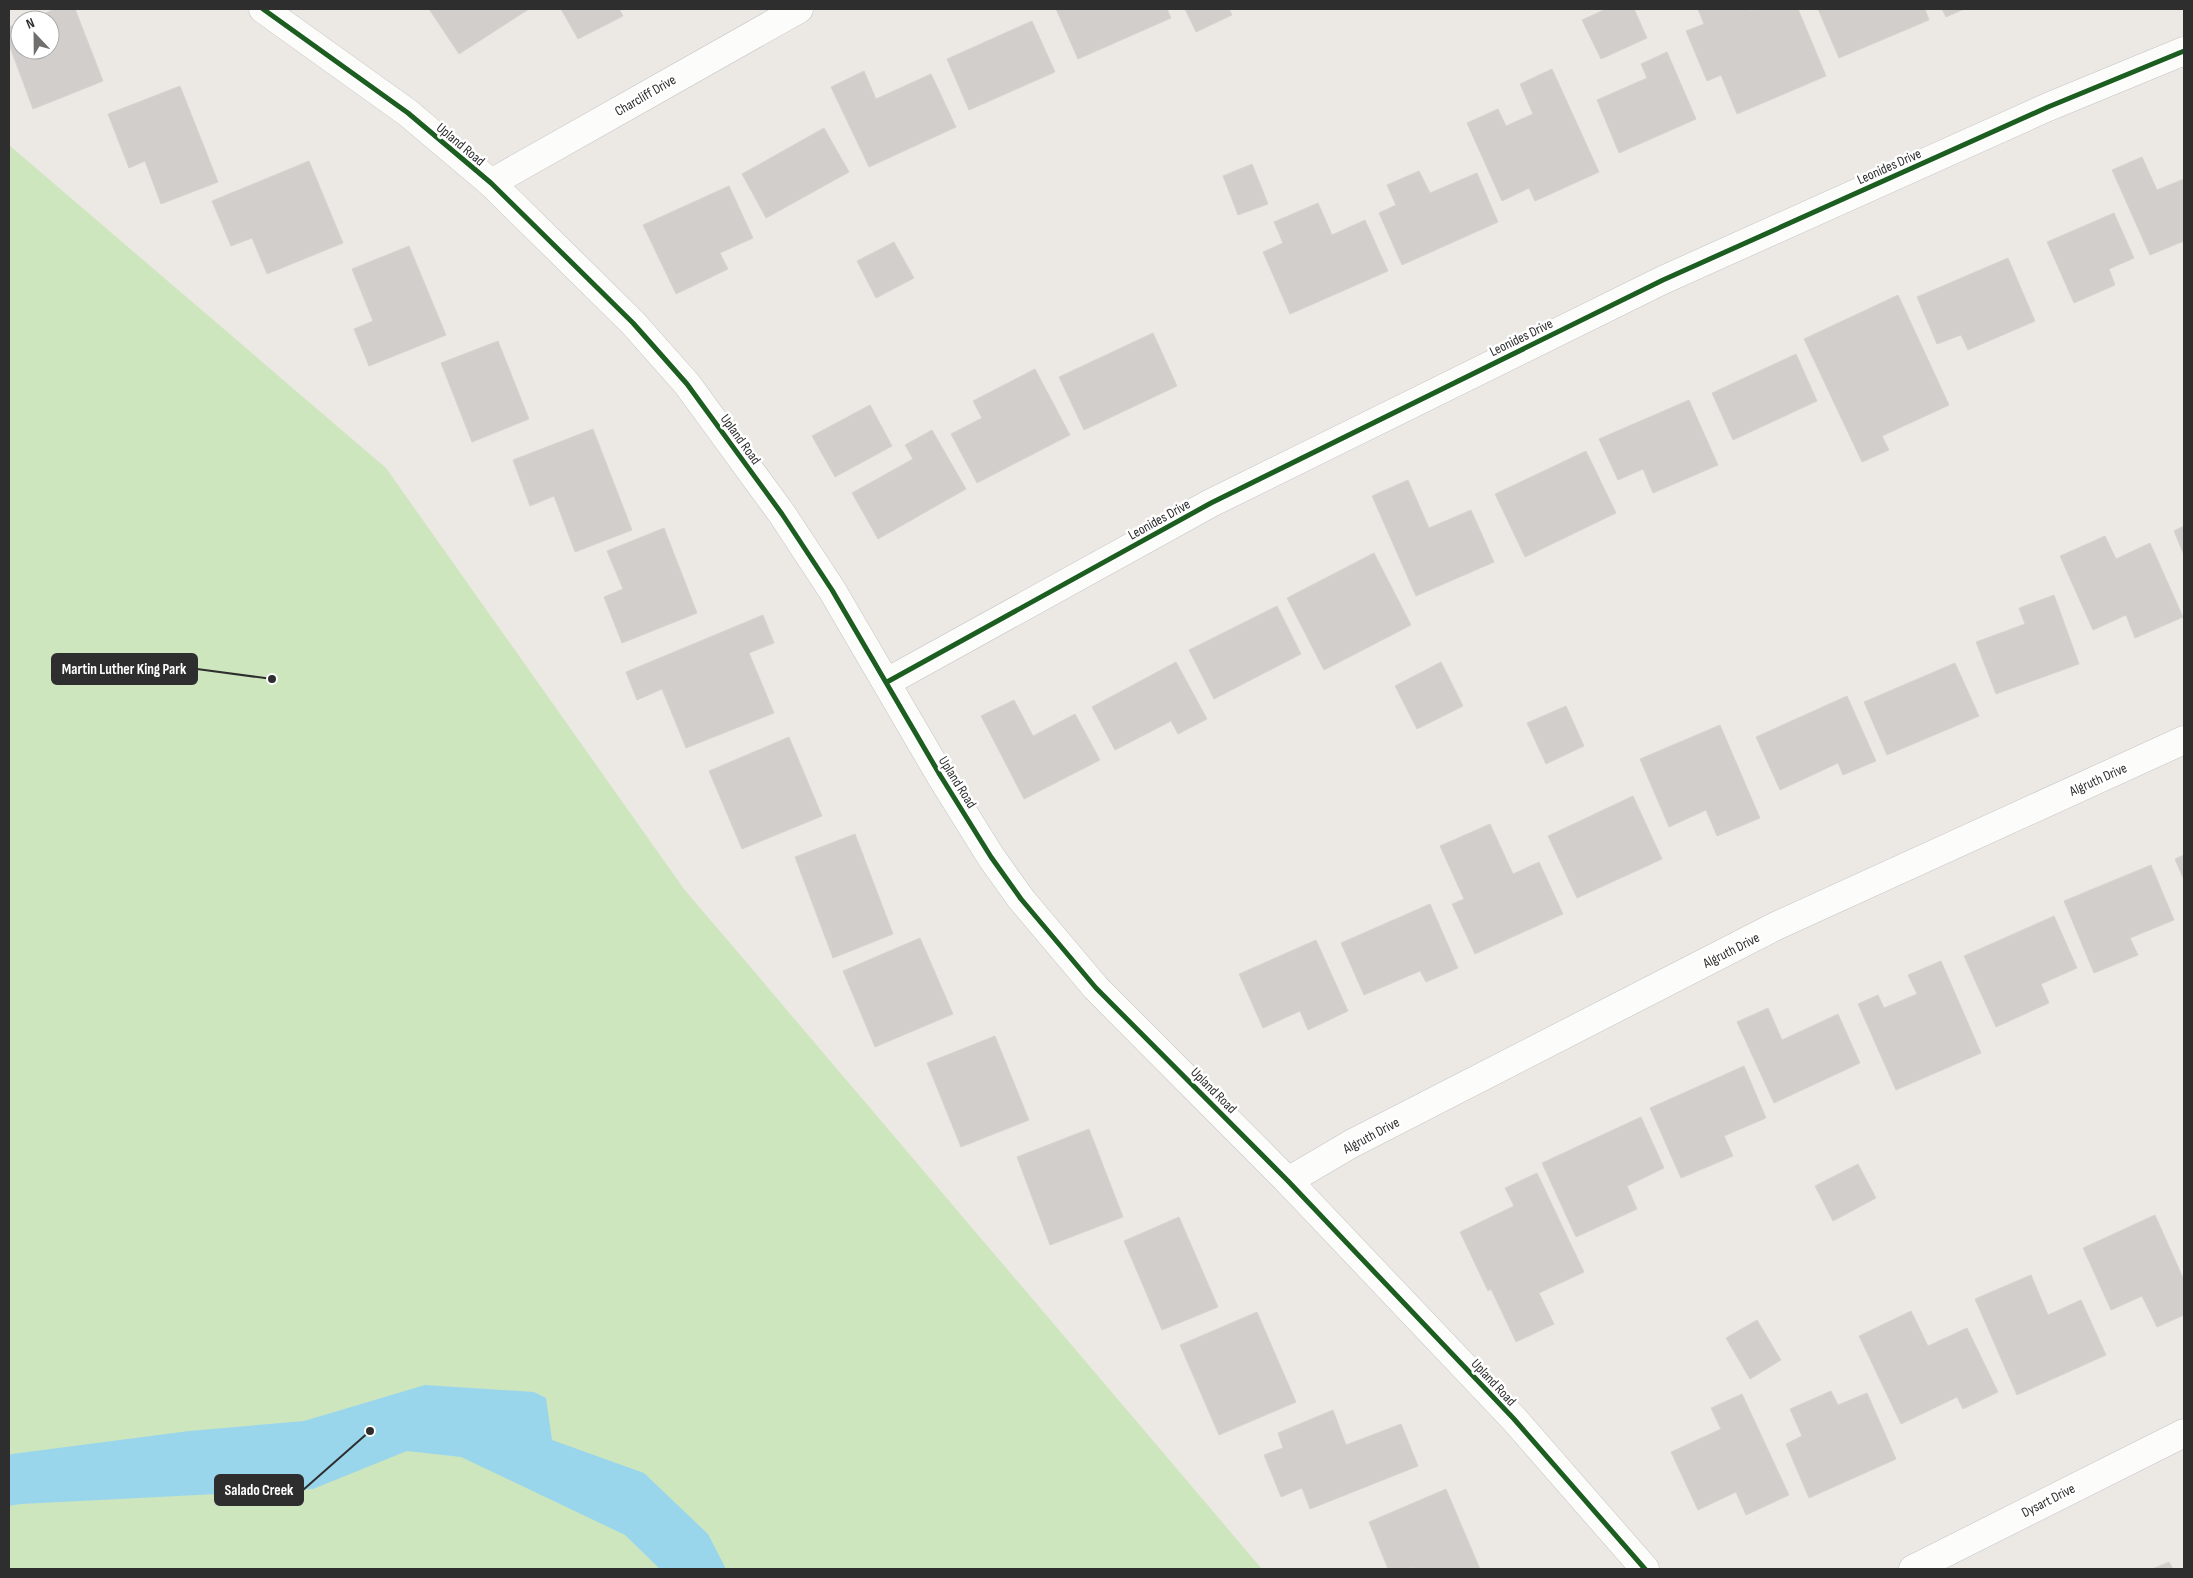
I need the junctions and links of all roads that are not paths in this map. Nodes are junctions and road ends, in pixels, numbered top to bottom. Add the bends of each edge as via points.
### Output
1 (263, 9) edge
2 (799, 9) edge
3 (2184, 51) edge
4 (491, 183) junction
5 (887, 682) junction
6 (2184, 740) edge
7 (1288, 1181) junction
8 (2184, 1432) edge
9 (1644, 1569) edge
10 (1913, 1569) edge

1 - 4 street, Upland Road via 408,113
2 - 4 street, Charcliff Drive
3 - 5 street, Leonides Drive via 2048,107 1663,280 1211,503
4 - 5 street, Upland Road via 634,323 687,384 782,514
5 - 7 street, Upland Road via 940,775 1021,899 1096,988
6 - 7 street, Algruth Drive via 1776,926 1351,1144
7 - 9 street, Upland Road via 1514,1419
8 - 10 street, Dysart Drive

